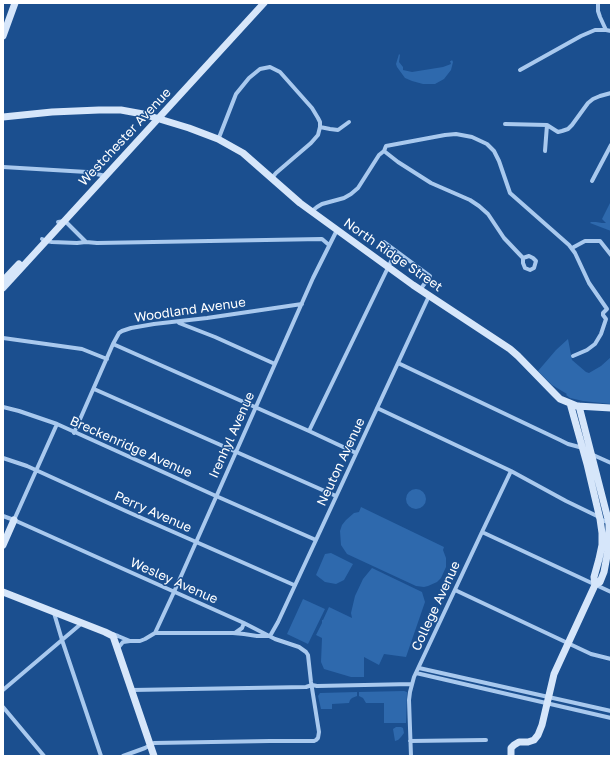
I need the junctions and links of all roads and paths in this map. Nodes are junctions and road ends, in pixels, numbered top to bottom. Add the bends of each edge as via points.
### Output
1 (16, 3) edge
2 (259, 3) edge
3 (264, 3) edge
4 (598, 3) edge
5 (609, 30) edge
6 (3, 36) edge
7 (520, 70) dead end
8 (611, 93) edge
9 (3, 117) edge
10 (156, 118) junction
11 (349, 122) dead end
12 (505, 124) dead end
13 (547, 125) junction
14 (320, 127) junction
15 (218, 139) junction
16 (611, 145) edge
17 (384, 151) junction
18 (545, 151) dead end
19 (3, 167) edge
20 (104, 175) junction
21 (272, 178) junction
22 (592, 181) dead end
23 (312, 212) junction
24 (61, 221) junction
25 (337, 230) junction
26 (44, 240) junction
27 (86, 242) junction
28 (384, 242) dead end
29 (329, 245) junction
30 (572, 248) junction
31 (396, 251) junction
32 (611, 255) edge
33 (523, 258) dead end
34 (388, 267) junction
35 (3, 281) edge
36 (3, 288) edge
37 (420, 290) junction
38 (429, 296) junction
39 (302, 304) junction
40 (609, 310) edge
41 (606, 320) junction
42 (176, 322) junction
43 (611, 322) edge
44 (3, 338) edge
45 (113, 344) junction
46 (573, 356) dead end
47 (107, 359) junction
48 (398, 363) junction
49 (274, 364) junction
50 (94, 389) junction
51 (570, 403) junction
52 (579, 406) junction
53 (3, 407) edge
54 (255, 408) junction
55 (377, 408) junction
56 (611, 408) edge
57 (57, 424) junction
58 (309, 431) junction
59 (74, 433) junction
60 (581, 447) junction
61 (236, 452) junction
62 (356, 453) junction
63 (591, 454) junction
64 (3, 458) edge
65 (611, 463) edge
66 (36, 470) junction
67 (511, 471) junction
68 (216, 496) junction
69 (336, 496) junction
70 (3, 516) edge
71 (600, 519) junction
72 (14, 520) junction
73 (610, 524) edge
74 (482, 532) junction
75 (316, 540) junction
76 (196, 542) junction
77 (3, 545) edge
78 (294, 585) junction
79 (595, 585) junction
80 (455, 590) junction
81 (3, 592) edge
82 (174, 592) junction
83 (611, 592) edge
84 (54, 612) junction
85 (82, 623) junction
86 (244, 623) junction
87 (233, 633) junction
88 (110, 634) junction
89 (155, 634) junction
90 (270, 636) junction
91 (62, 640) junction
92 (130, 641) junction
93 (568, 643) junction
94 (118, 648) junction
95 (611, 659) edge
96 (419, 668) junction
97 (416, 673) junction
98 (412, 684) junction
99 (312, 685) junction
100 (3, 690) edge
101 (132, 690) junction
102 (548, 700) junction
103 (3, 708) edge
104 (611, 711) edge
105 (611, 718) edge
106 (486, 740) dead end
107 (410, 741) junction
108 (150, 745) junction
109 (44, 756) edge
110 (101, 756) edge
111 (123, 756) edge
112 (154, 756) edge
113 (411, 756) edge
114 (511, 756) edge

1 - 6 street
2 - 10 street, Westchester Avenue
3 - 10 street, Westchester Avenue
4 - 5 street via 600,17
5 - 7 street via 595,30 581,36
8 - 13 street via 588,103 568,129 558,132
9 - 10 street, North Ridge Street via 52,112 121,110
10 - 15 street, North Ridge Street
10 - 20 street, Westchester Avenue
11 - 14 street via 338,130
12 - 13 street
13 - 18 street
14 - 15 street via 312,108 284,77 270,67 260,69 241,87
14 - 21 street via 318,135 311,143
15 - 21 street, North Ridge Street via 244,153
16 - 22 street
17 - 23 street via 358,188 344,198 322,204
17 - 30 street via 386,146 391,144 456,134 472,137 487,144 494,151 510,193
17 - 33 street via 431,183 479,206
19 - 20 street
20 - 24 street, Westchester Avenue
21 - 23 street, North Ridge Street
23 - 25 street, North Ridge Street
24 - 26 street, Westchester Avenue
24 - 27 street
25 - 29 street, Irenhyl Avenue
25 - 34 street, North Ridge Street
26 - 27 street via 58,243
26 - 35 street, Westchester Avenue
26 - 36 street, Westchester Avenue
27 - 29 street via 322,239
28 - 31 street
29 - 39 street, Irenhyl Avenue
30 - 32 street via 585,241 600,241
30 - 40 street via 589,283
31 - 34 street
31 - 37 street via 430,276
34 - 37 street, North Ridge Street
34 - 58 street
37 - 38 street, North Ridge Street
38 - 48 street, Neuton Avenue
38 - 51 street, North Ridge Street via 510,349 560,399
39 - 42 street, Woodland Avenue
39 - 49 street, Irenhyl Avenue
40 - 41 street via 603,313
41 - 43 street
41 - 46 street via 593,347
42 - 45 street, Woodland Avenue via 122,331
42 - 49 street
44 - 47 street via 82,349
45 - 47 street, Woodland Avenue
45 - 54 street
47 - 50 street, Woodland Avenue
48 - 55 street, Neuton Avenue
48 - 60 street via 568,444
49 - 54 street, Irenhyl Avenue
50 - 59 street, Woodland Avenue
50 - 61 street
51 - 52 street, North Ridge Street
51 - 60 street
52 - 56 street, North Ridge Street
52 - 63 street
53 - 57 street, Breckenridge Avenue
54 - 58 street
54 - 61 street, Irenhyl Avenue
55 - 62 street, Neuton Avenue
55 - 67 street
57 - 59 street, Breckenridge Avenue
57 - 66 street
58 - 62 street
59 - 68 street, Breckenridge Avenue
60 - 63 street
60 - 71 street
61 - 68 street, Irenhyl Avenue
61 - 69 street
62 - 69 street, Neuton Avenue
63 - 65 street
63 - 73 street
64 - 66 street, Perry Avenue
66 - 72 street
66 - 76 street, Perry Avenue
67 - 71 street
67 - 74 street, College Avenue
68 - 75 street, Breckenridge Avenue
68 - 76 street, Irenhyl Avenue
69 - 75 street, Neuton Avenue
70 - 72 street, Wesley Avenue
71 - 73 street
71 - 79 street via 602,546 594,577
72 - 77 street
72 - 82 street, Wesley Avenue
73 - 79 street via 604,572 600,582
74 - 79 street
74 - 80 street, College Avenue
75 - 78 street, Neuton Avenue
76 - 78 street, Perry Avenue
76 - 82 street, Irenhyl Avenue
78 - 90 street, Neuton Avenue
79 - 83 street
79 - 93 street
80 - 93 street
80 - 96 street, College Avenue
81 - 84 street
82 - 86 street, Wesley Avenue
82 - 89 street, Irenhyl Avenue
84 - 85 street
84 - 91 street
85 - 88 street
85 - 91 street
86 - 87 street via 239,631
86 - 90 street, Wesley Avenue
87 - 89 street
87 - 90 street
88 - 92 street
88 - 94 street
89 - 92 street via 140,641
90 - 99 street, Wesley Avenue via 306,652
91 - 100 street
91 - 110 street
92 - 94 street via 123,642
93 - 95 street via 591,654
93 - 102 street via 554,674
94 - 101 street
96 - 97 street, College Avenue
96 - 102 street
97 - 98 street, College Avenue
97 - 102 street
98 - 99 street
98 - 107 street, College Avenue via 409,700
99 - 101 street via 306,688
99 - 108 street via 320,732 315,741
101 - 108 street
102 - 104 street
102 - 105 street
102 - 114 street via 536,739 516,743 511,748
103 - 109 street
106 - 107 street
107 - 113 street, College Avenue
108 - 111 street
108 - 112 street

